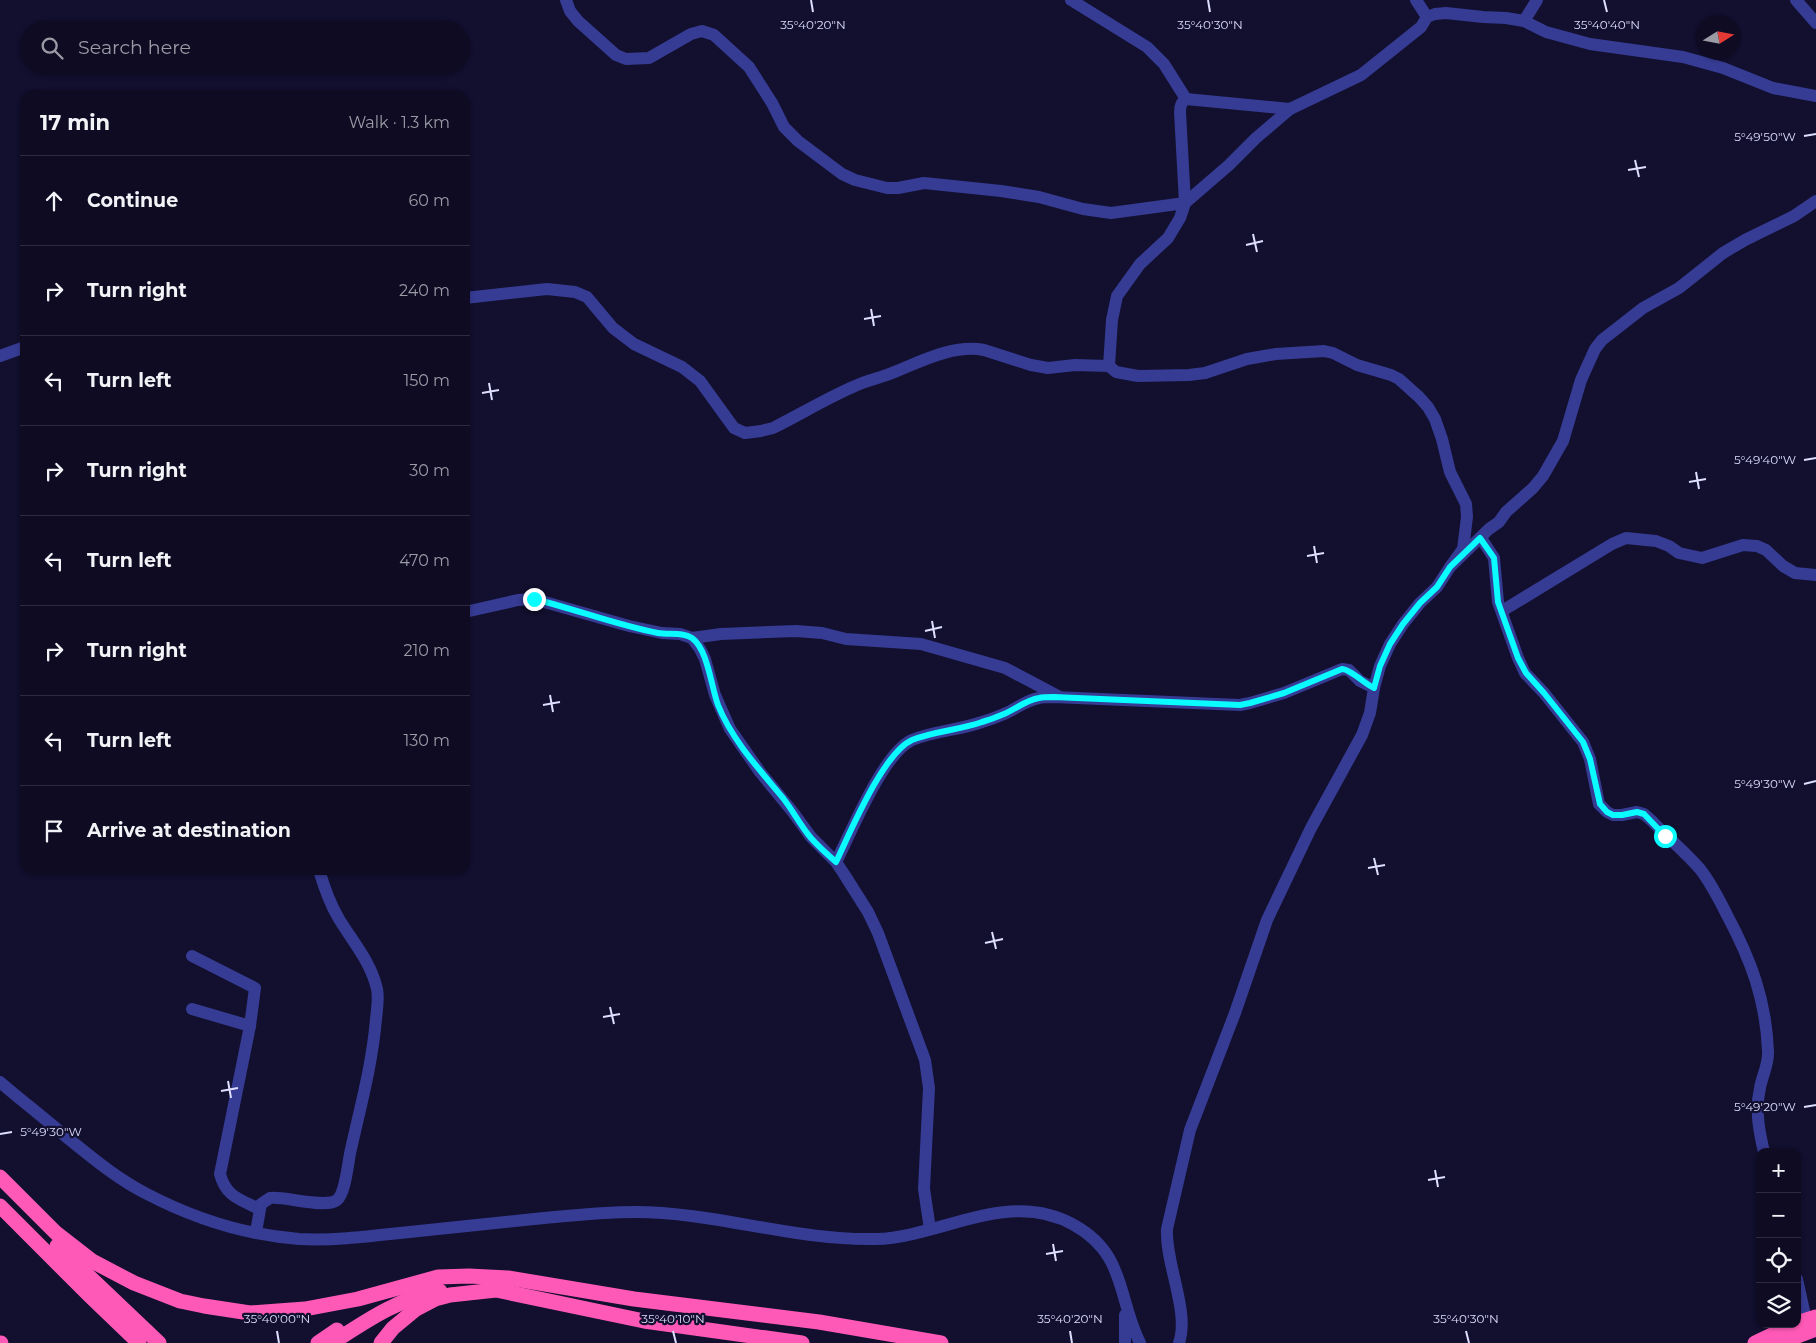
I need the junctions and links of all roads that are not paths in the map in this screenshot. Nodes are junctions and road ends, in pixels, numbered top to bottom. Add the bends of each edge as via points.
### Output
1 (566, 0) edge
2 (1070, 0) edge
3 (1416, 0) edge
4 (1537, 0) edge
5 (1796, 0) edge
6 (1427, 18) junction
7 (1524, 21) junction
8 (1816, 23) edge
9 (1816, 96) edge
10 (1186, 99) junction
11 (1290, 109) junction
12 (1816, 200) edge
13 (1185, 203) junction
14 (470, 297) edge
15 (20, 349) edge
16 (0, 356) edge
17 (1109, 366) junction
18 (1480, 538) junction
19 (1450, 567) junction
20 (1816, 575) edge
21 (470, 611) edge
22 (1502, 611) junction
23 (692, 638) junction
24 (1374, 688) junction
25 (1062, 698) junction
26 (836, 862) junction
27 (321, 875) edge
28 (192, 956) dead end
29 (192, 1009) dead end
30 (250, 1026) junction
31 (0, 1082) edge
32 (1763, 1148) edge
33 (0, 1177) edge
34 (0, 1185) edge
35 (0, 1206) edge
36 (260, 1208) junction
37 (930, 1229) junction
38 (256, 1232) junction
39 (469, 1276) junction
40 (1798, 1283) edge
41 (496, 1290) junction
42 (1125, 1303) junction
43 (1806, 1323) edge
44 (139, 1343) edge
45 (159, 1343) edge
46 (318, 1343) edge
47 (332, 1343) edge
48 (381, 1343) edge
49 (802, 1343) edge
50 (941, 1343) edge
51 (1125, 1343) edge
52 (1140, 1343) edge
53 (1178, 1343) edge
54 (1756, 1343) edge
55 (1779, 1343) edge

1 - 13 street via 578,21 616,55 626,59 649,58 691,34 702,31 714,35 749,67 784,127 831,166 855,180 887,188 924,183 1001,191 1111,213
2 - 10 street via 1147,47 1164,64
3 - 6 street
4 - 7 street
5 - 8 street
6 - 7 street via 1446,13
6 - 11 street via 1361,75
7 - 9 street via 1546,32 1581,42 1683,56 1773,88
10 - 11 street
10 - 13 street via 1180,105
11 - 13 street
12 - 18 street via 1794,216 1723,253 1602,340 1581,380 1563,441 1550,463 1533,488
13 - 17 street via 1168,238 1131,274 1117,296
14 - 17 street via 547,289 587,296 627,339 682,367 700,381 734,428 745,433 773,428 857,385 922,360 959,350 977,348 1048,368
15 - 16 street
17 - 19 street via 1116,372 1138,376 1189,375 1247,359 1324,351 1399,379 1428,407 1435,419 1448,467 1466,504 1463,549
18 - 19 street
18 - 22 street via 1494,558 1496,594
19 - 24 street via 1390,644
20 - 22 street via 1795,573 1757,546 1743,545 1702,558 1679,553 1656,541 1626,538
21 - 23 street via 534,599 629,626
22 - 32 street via 1512,644 1526,673 1586,749 1600,804 1613,815 1637,812 1652,821 1705,876 1742,942 1758,985 1769,1053 1757,1107
23 - 25 street via 796,630 846,639 921,644 1005,668
23 - 26 street via 705,659 714,695 730,729 810,838
24 - 25 street via 1349,670 1342,669 1284,693 1240,705
24 - 53 street via 1370,714 1362,735 1311,828 1267,920 1190,1130 1166,1236 1181,1319 1182,1332
25 - 26 street via 1039,698 981,723 922,737 902,746 875,785
26 - 37 street via 878,933 925,1060 928,1088 924,1189
27 - 36 street via 337,916 363,956 375,982 378,997 365,1093 339,1198 318,1203 270,1198
28 - 30 street via 255,988
29 - 30 street
30 - 36 street via 220,1174 223,1185 232,1195
31 - 38 street via 80,1148 144,1193 198,1216
33 - 39 highway via 56,1232 92,1261 134,1283 180,1301 250,1312 305,1309 349,1301 438,1277
34 - 45 highway
35 - 44 highway
36 - 38 street
37 - 38 street via 889,1238 856,1238 638,1212 335,1239
37 - 42 street via 1014,1210 1036,1211 1062,1218 1101,1246 1117,1271
39 - 46 highway via 387,1300
39 - 50 highway via 508,1278 634,1299 819,1322
40 - 43 street
41 - 47 highway via 460,1288 413,1297 367,1320
41 - 48 highway via 450,1295 416,1309
41 - 49 highway via 644,1321
42 - 51 street
42 - 52 street
43 - 54 highway
43 - 55 highway

